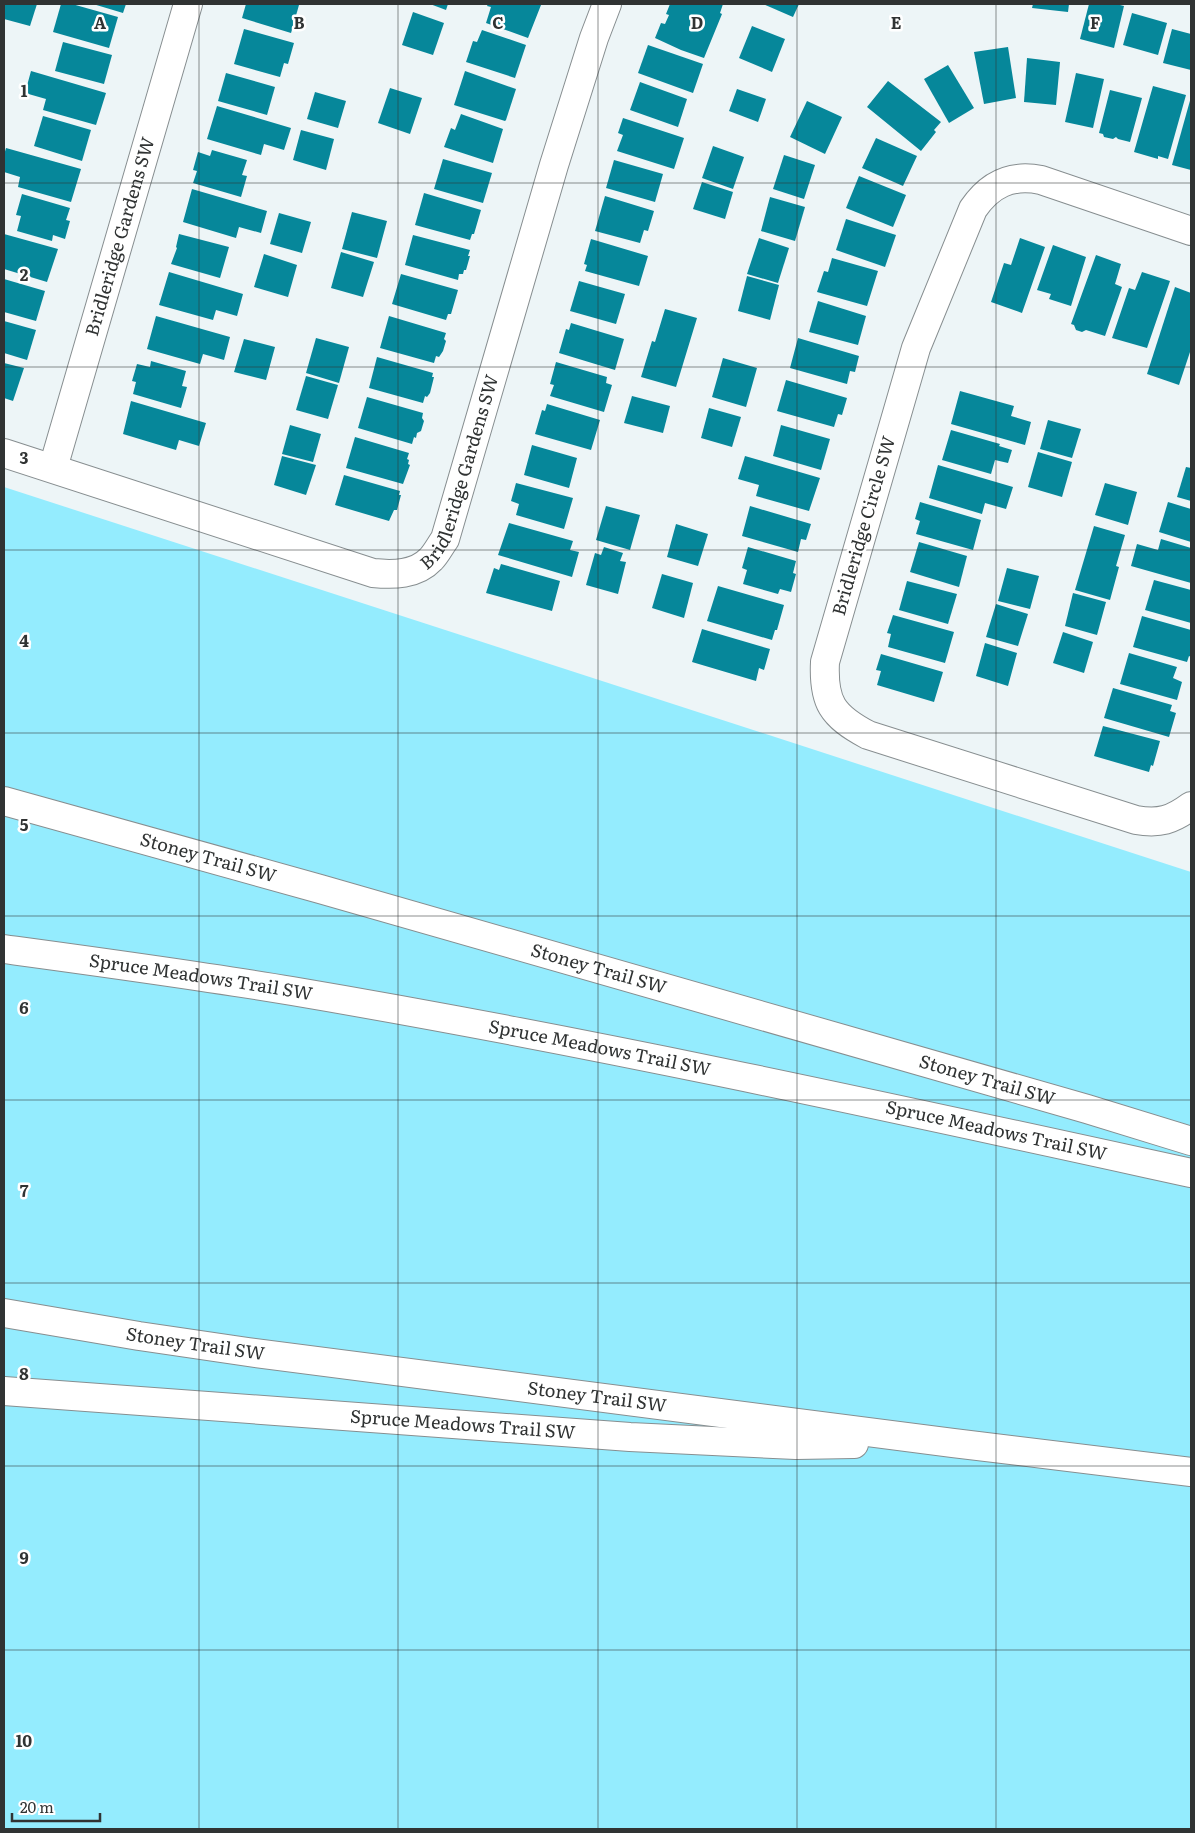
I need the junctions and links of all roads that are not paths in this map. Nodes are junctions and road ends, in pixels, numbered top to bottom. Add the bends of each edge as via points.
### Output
1 (188, 4) edge
2 (607, 4) edge
3 (1191, 231) edge
4 (4, 453) edge
5 (53, 468) junction
6 (4, 801) edge
7 (1191, 806) edge
8 (4, 949) edge
9 (1191, 1141) edge
10 (1191, 1173) edge
11 (4, 1313) edge
12 (4, 1391) edge
13 (953, 1443) junction
14 (1191, 1472) edge

1 - 5 main road, Bridleridge Gardens SW
2 - 5 main road, Bridleridge Gardens SW via 554,165 445,539 430,560 405,573 373,573
3 - 7 main road, Bridleridge Circle SW via 1041,180 1011,179 982,196 973,209 916,348 825,662 824,683 827,697 838,714 868,735 1136,820 1151,822 1174,818
4 - 5 main road, Bridleridge Gardens SW
6 - 9 main road, Stoney Trail SW via 320,888
8 - 10 main road, Spruce Meadows Trail SW via 292,991 497,1029 830,1095
11 - 13 main road, Stoney Trail SW via 248,1352
12 - 13 main road, Spruce Meadows Trail SW via 630,1437 796,1445
13 - 14 main road, Stoney Trail SW

